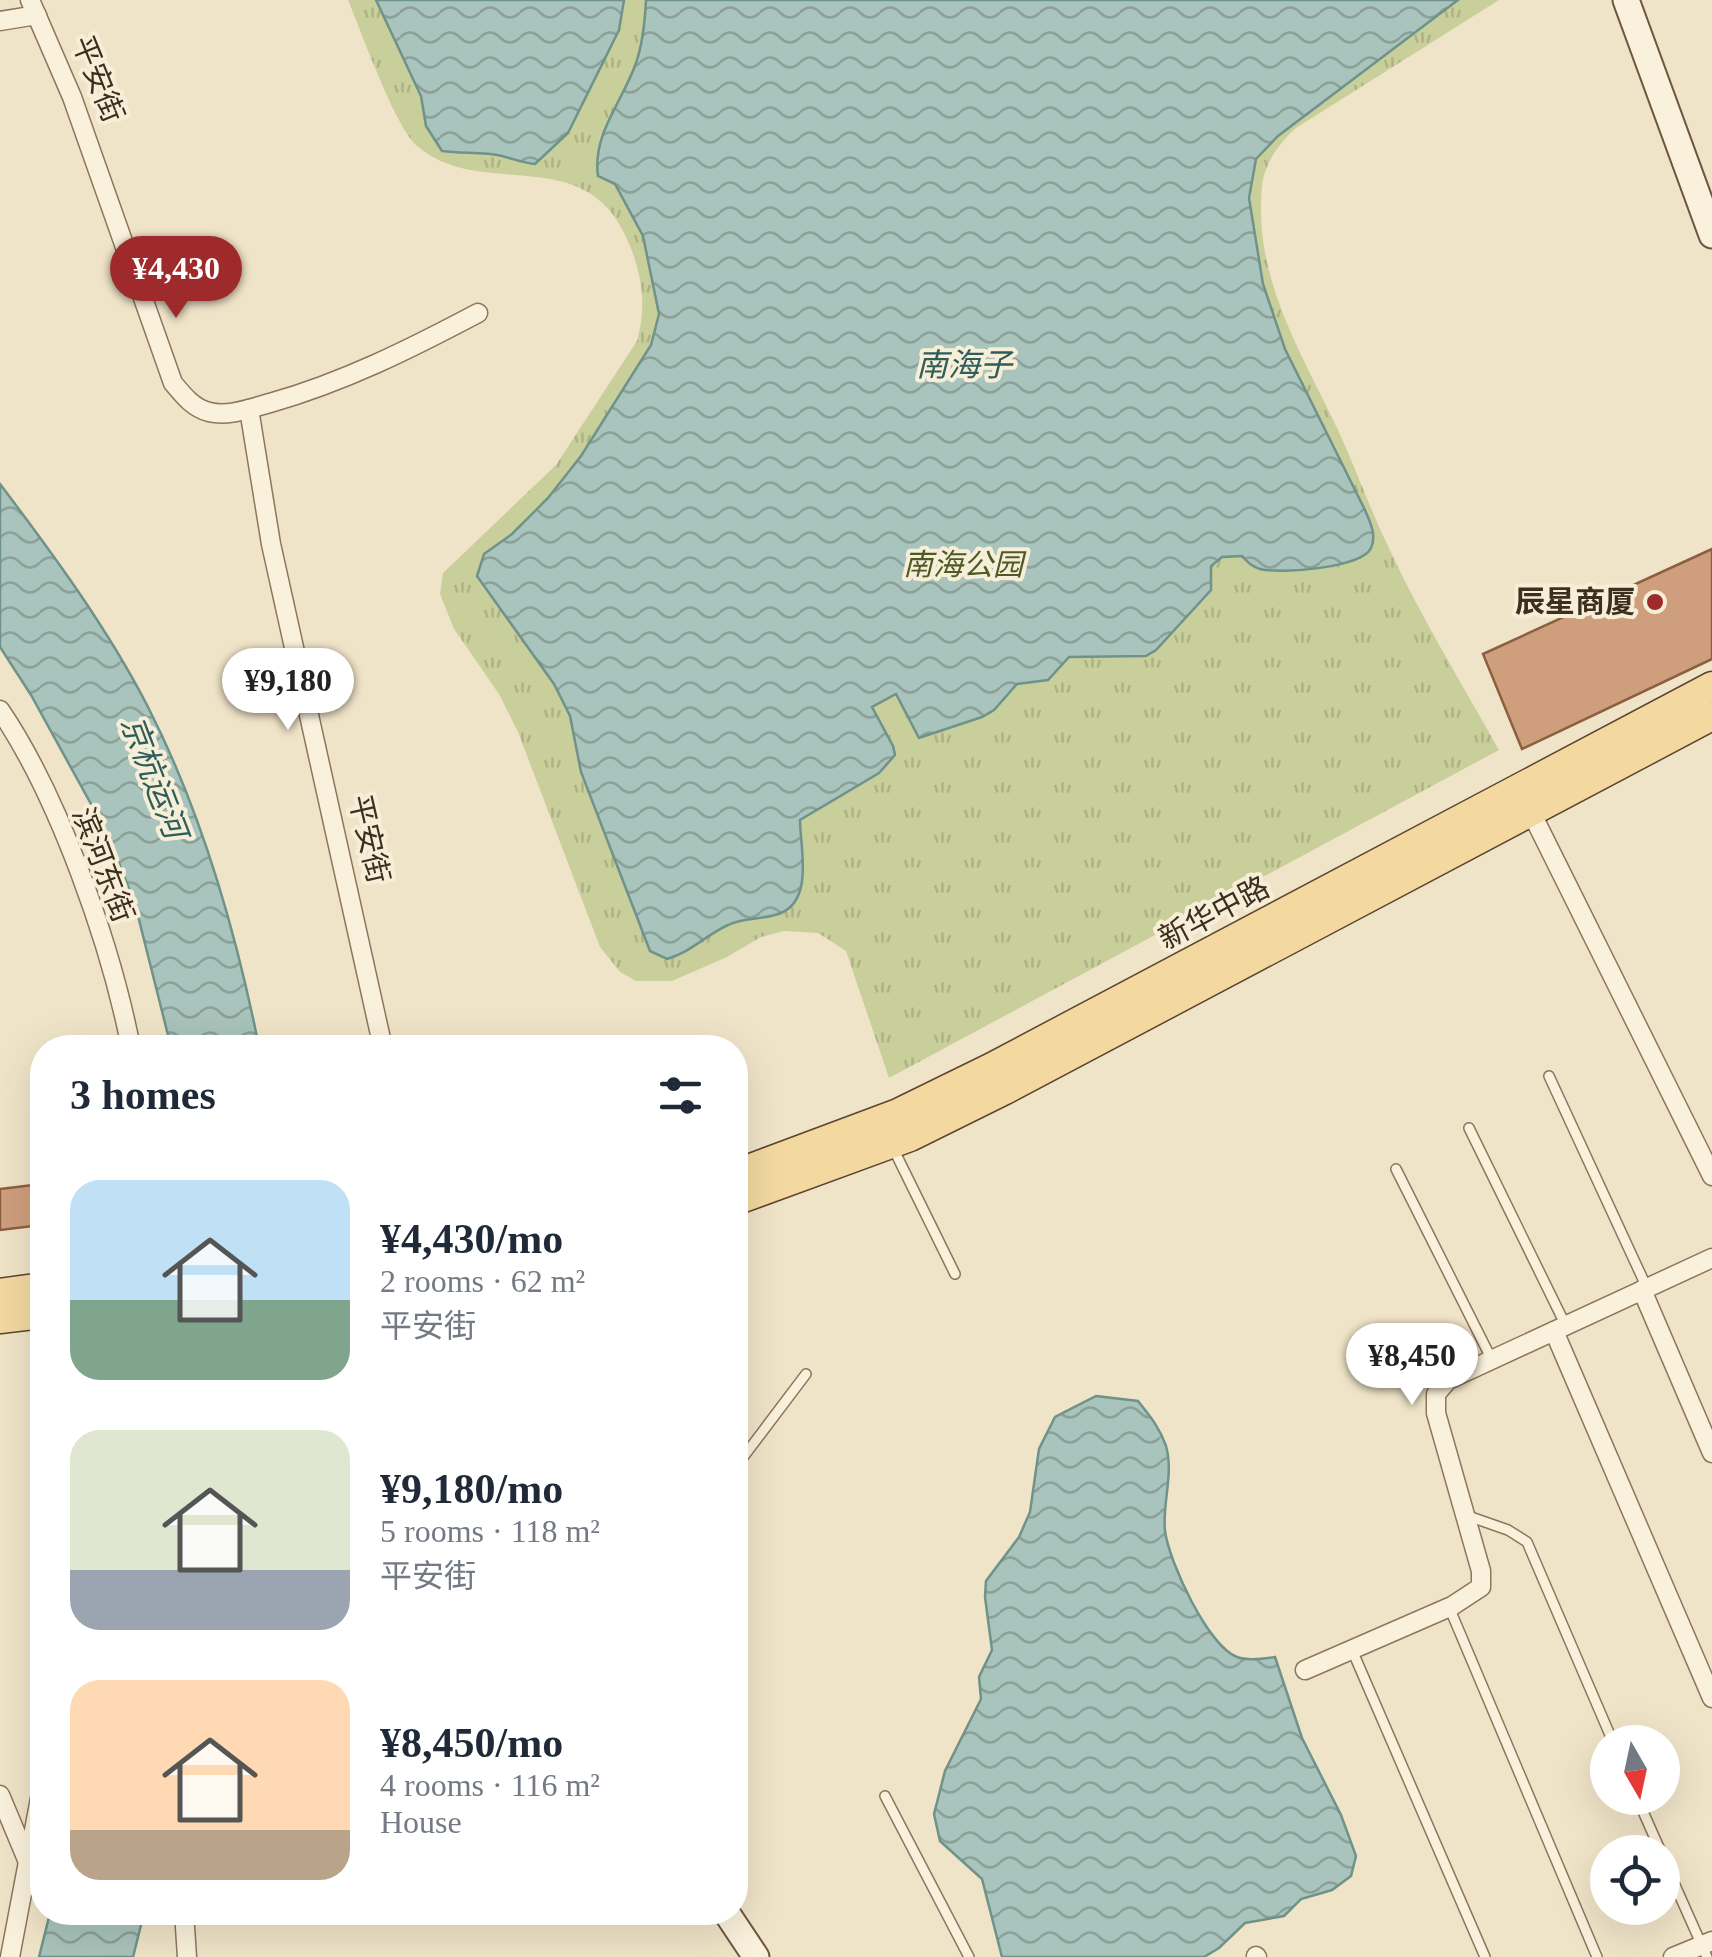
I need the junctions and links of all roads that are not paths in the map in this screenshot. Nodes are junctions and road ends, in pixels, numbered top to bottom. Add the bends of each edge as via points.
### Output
1 (1626, 0) edge
2 (34, 7) edge
3 (0, 21) edge
4 (1712, 235) edge
5 (478, 313) dead end
6 (249, 409) junction
7 (1712, 686) edge
8 (0, 710) edge
9 (1712, 716) edge
10 (1531, 812) junction
11 (128, 1035) edge
12 (380, 1035) edge
13 (1549, 1076) dead end
14 (1469, 1128) dead end
15 (891, 1145) junction
16 (748, 1169) edge
17 (1396, 1169) dead end
18 (1712, 1176) edge
19 (748, 1196) edge
20 (1712, 1258) edge
21 (955, 1274) dead end
22 (30, 1289) edge
23 (1645, 1289) junction
24 (0, 1292) edge
25 (30, 1315) edge
26 (0, 1319) edge
27 (1560, 1328) junction
28 (1492, 1360) junction
29 (806, 1374) dead end
30 (748, 1451) edge
31 (1712, 1453) edge
32 (1465, 1515) junction
33 (1450, 1608) junction
34 (1352, 1650) junction
35 (1304, 1670) dead end
36 (1712, 1698) edge
37 (1607, 1725) edge
38 (0, 1795) edge
39 (885, 1796) dead end
40 (30, 1851) edge
41 (28, 1862) junction
42 (1680, 1892) edge
43 (185, 1925) edge
44 (735, 1925) edge
45 (1707, 1948) edge
46 (10, 1957) edge
47 (186, 1957) edge
48 (756, 1957) edge
49 (968, 1957) edge
50 (1485, 1957) edge
51 (1596, 1957) edge
52 (1673, 1957) edge

1 - 4 main road
2 - 3 street
2 - 6 street, 平安街 via 173,383 209,412
5 - 6 street, 平安街 via 324,388
6 - 12 street, 平安街 via 271,544
7 - 16 main road, 新华中路 via 976,1075 898,1113
8 - 11 street, 滨河东街 via 59,822 120,992
9 - 10 main road, 新华中路
10 - 15 main road, 新华中路
10 - 18 street
13 - 23 lane
14 - 27 lane
15 - 19 main road, 新华中路
15 - 21 lane
17 - 28 lane
20 - 23 street
22 - 24 main road
23 - 27 street
23 - 31 street
25 - 26 main road
27 - 28 street
27 - 36 street
28 - 32 street via 1448,1380 1436,1394
29 - 30 lane
32 - 33 street via 1481,1587
32 - 37 lane via 1526,1542
33 - 34 street
33 - 51 lane
34 - 35 street
34 - 50 lane
38 - 41 street
39 - 49 lane
40 - 41 street
41 - 46 street
42 - 45 lane
43 - 47 street
44 - 48 main road
45 - 52 street

